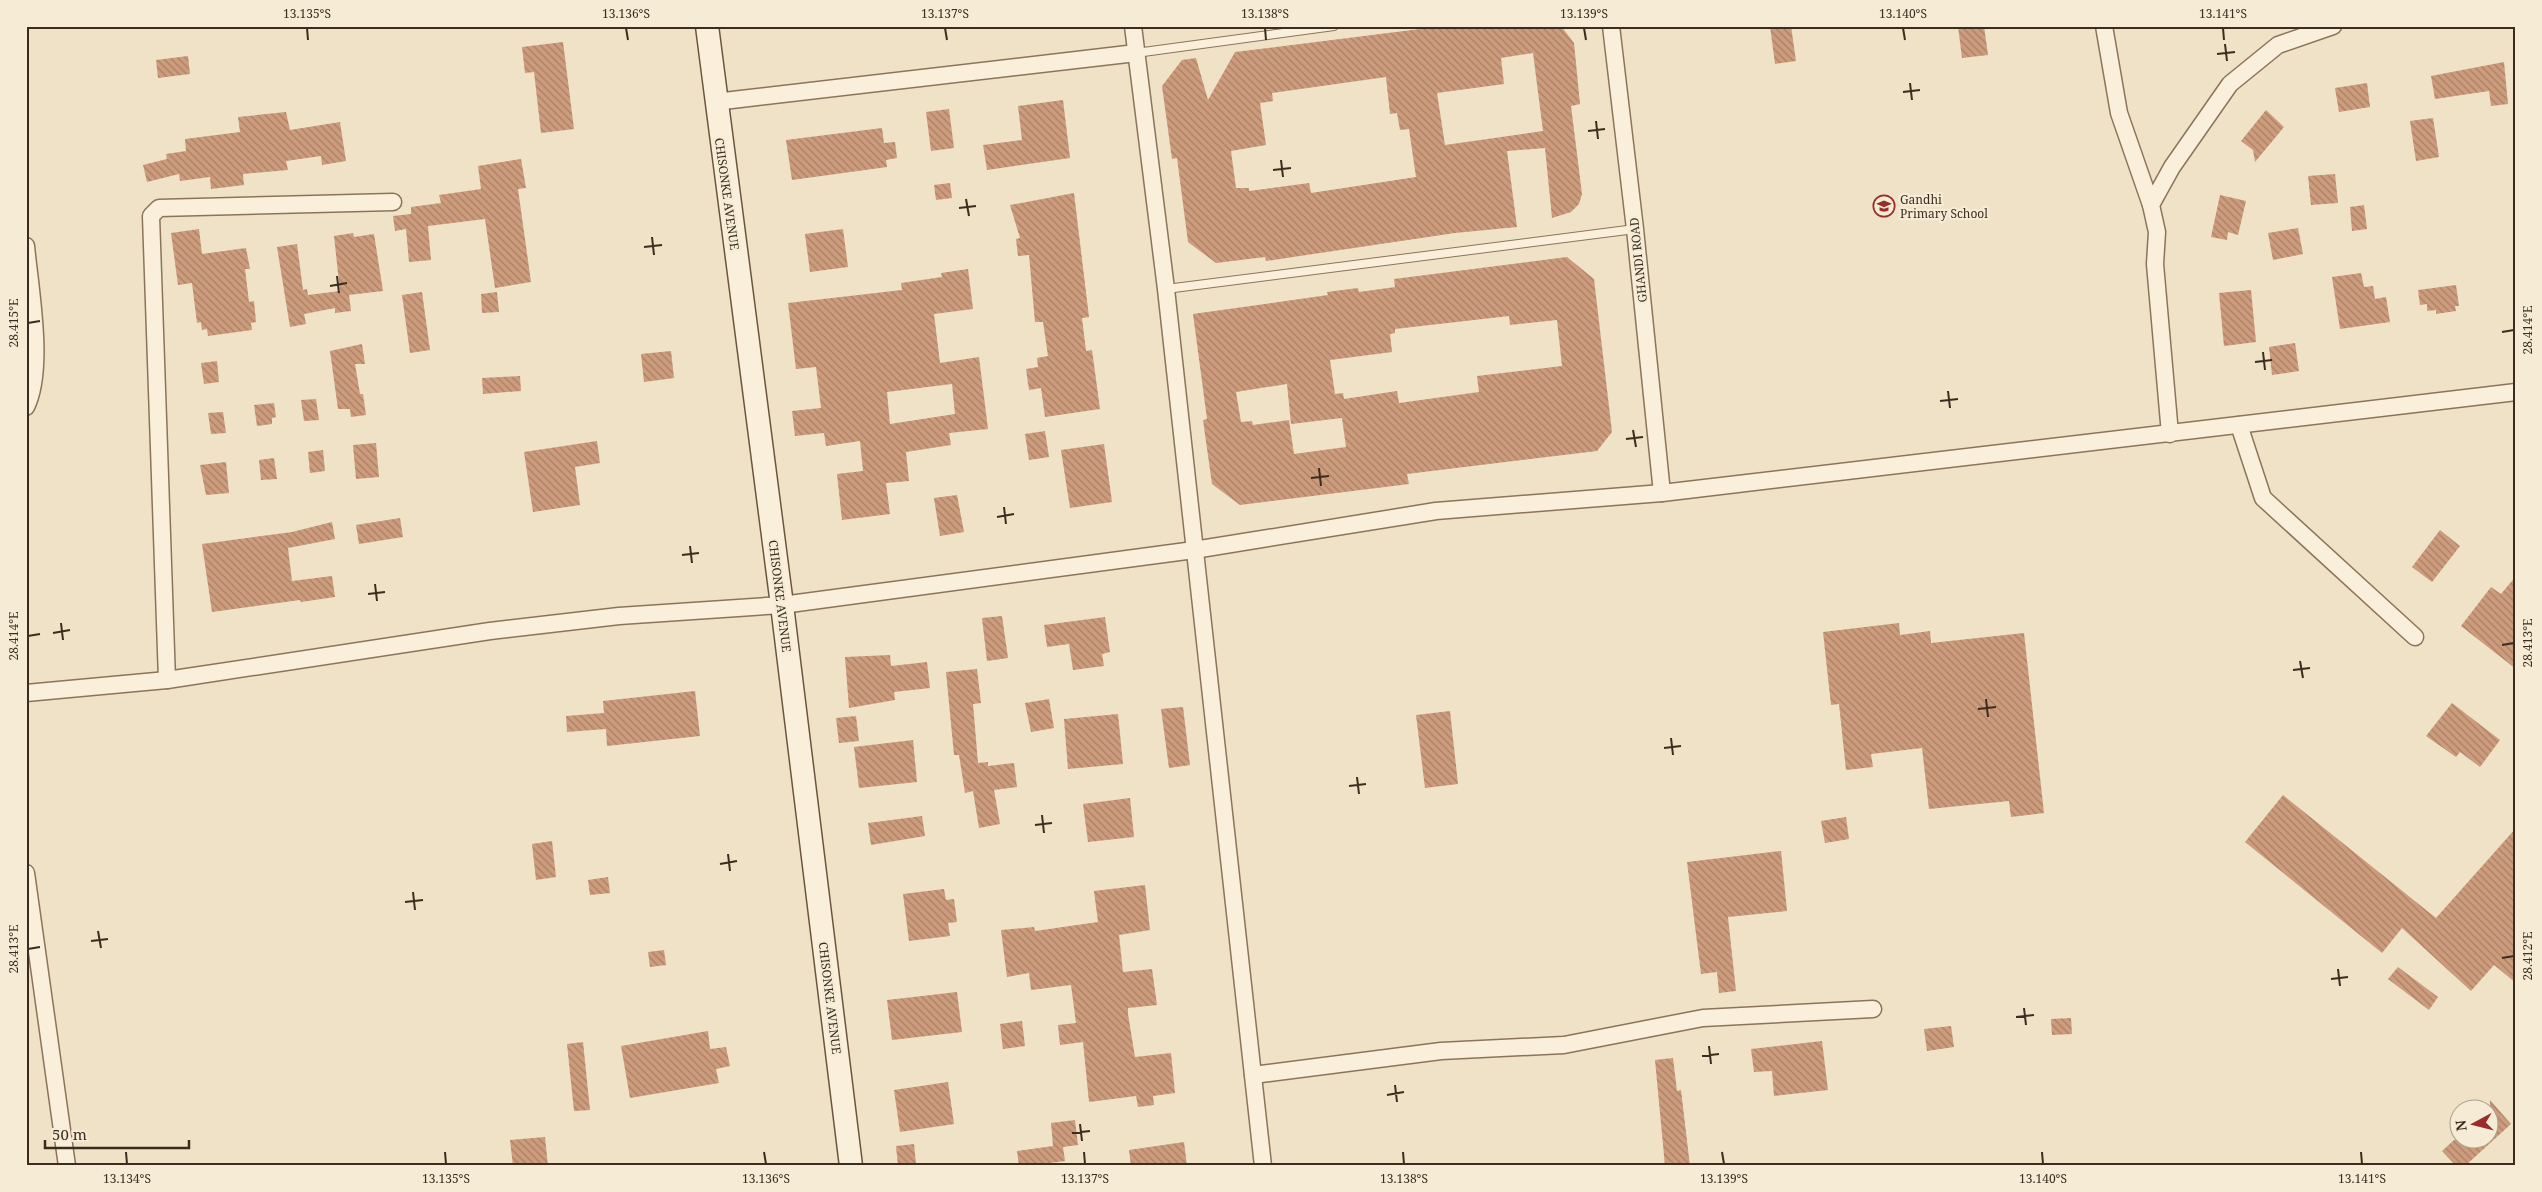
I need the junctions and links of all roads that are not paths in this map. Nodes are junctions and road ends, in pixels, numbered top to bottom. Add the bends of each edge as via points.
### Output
1 (707, 26) edge
2 (1133, 26) edge
3 (1334, 26) edge
4 (1611, 26) edge
5 (2104, 26) edge
6 (2333, 26) edge
7 (1136, 53) junction
8 (715, 102) junction
9 (393, 202) dead end
10 (2151, 205) junction
11 (1635, 230) junction
12 (26, 246) edge
13 (1166, 289) junction
14 (2516, 392) edge
15 (26, 407) edge
16 (2239, 426) junction
17 (2170, 434) junction
18 (1662, 493) junction
19 (1194, 550) junction
20 (782, 605) junction
21 (2415, 637) dead end
22 (167, 680) junction
23 (26, 694) edge
24 (26, 873) edge
25 (1874, 1009) dead end
26 (1253, 1075) junction
27 (67, 1166) edge
28 (851, 1166) edge
29 (1263, 1166) edge

1 - 8 street, CHISONKE AVENUE
2 - 7 street
3 - 7 lane
4 - 11 street, GHANDI ROAD
5 - 10 street via 2119,113
6 - 10 street via 2278,46 2230,84 2172,167
7 - 8 street
7 - 13 street
8 - 20 street, CHISONKE AVENUE
9 - 22 street via 159,208 151,216
10 - 17 street via 2157,232 2155,264
11 - 13 lane
11 - 18 street, GHANDI ROAD
12 - 15 street via 36,361
13 - 19 street
14 - 16 street
16 - 17 street
16 - 21 street via 2263,498
17 - 18 street
18 - 19 street via 1436,511
19 - 20 street
19 - 26 street
20 - 22 street via 618,616 490,631
20 - 28 street, CHISONKE AVENUE
22 - 23 street
24 - 27 street
25 - 26 street via 1703,1018 1564,1045 1441,1051
26 - 29 street

